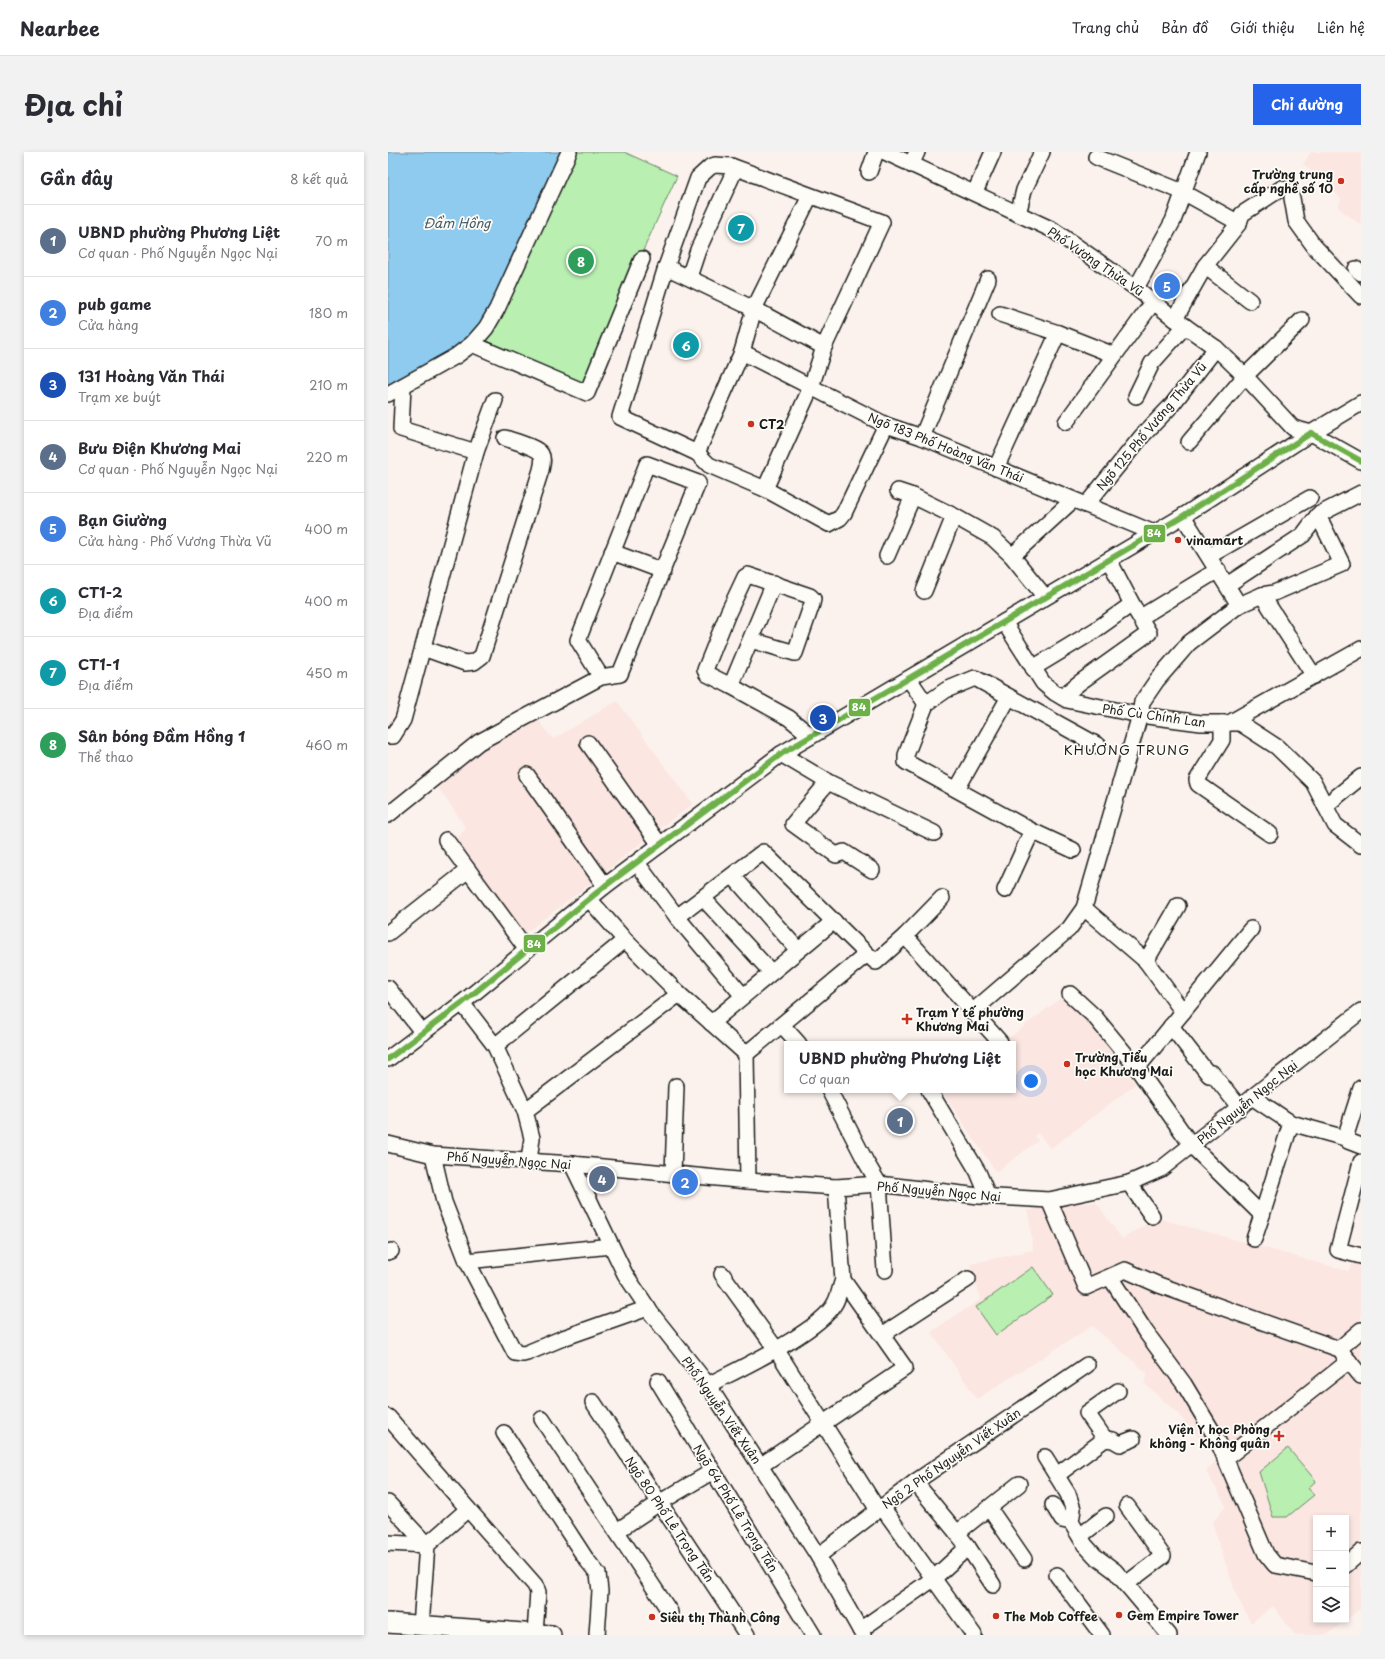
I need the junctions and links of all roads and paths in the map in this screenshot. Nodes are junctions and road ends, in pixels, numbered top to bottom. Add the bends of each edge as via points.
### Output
1 (569, 152) edge
2 (876, 152) edge
3 (885, 152) edge
4 (993, 152) edge
5 (1042, 152) edge
6 (1198, 152) edge
7 (1096, 156) dead end
8 (1117, 157) edge
9 (914, 159) edge
10 (731, 166) junction
11 (869, 172) dead end
12 (975, 192) junction
13 (1183, 192) junction
14 (810, 196) junction
15 (1018, 214) junction
16 (1239, 223) junction
17 (642, 259) dead end
18 (1205, 266) junction
19 (666, 267) junction
20 (689, 277) junction
21 (988, 279) dead end
22 (1136, 288) junction
23 (1361, 296) edge
24 (1154, 301) junction
25 (1250, 302) dead end
26 (754, 309) junction
27 (1000, 314) dead end
28 (1302, 320) dead end
29 (1180, 322) junction
30 (1058, 333) junction
31 (472, 344) junction
32 (824, 347) junction
33 (1216, 348) junction
34 (742, 352) junction
35 (1114, 356) junction
36 (1245, 376) junction
37 (403, 386) junction
38 (811, 387) junction
39 (388, 394) edge
40 (1136, 396) dead end
41 (496, 400) dead end
42 (1361, 403) edge
43 (1066, 422) dead end
44 (886, 425) junction
45 (1310, 433) junction
46 (922, 437) junction
47 (505, 438) dead end
48 (1189, 442) dead end
49 (476, 452) junction
50 (697, 453) junction
51 (1361, 461) edge
52 (996, 468) junction
53 (765, 489) junction
54 (898, 491) dead end
55 (1361, 493) edge
56 (913, 496) junction
57 (1310, 498) dead end
58 (1080, 502) junction
59 (1318, 515) junction
60 (954, 516) junction
61 (1183, 516) junction
62 (1154, 533) junction
63 (612, 552) junction
64 (887, 556) dead end
65 (1012, 556) junction
66 (1209, 556) junction
67 (1109, 560) junction
68 (1218, 570) junction
69 (663, 571) junction
70 (774, 583) junction
71 (1227, 585) junction
72 (924, 591) dead end
73 (1262, 595) junction
74 (1045, 597) junction
75 (1132, 604) junction
76 (1238, 605) junction
77 (1141, 617) junction
78 (1004, 622) junction
79 (751, 640) junction
80 (423, 648) junction
81 (1361, 649) edge
82 (1033, 668) junction
83 (1314, 676) junction
84 (601, 677) junction
85 (909, 679) junction
86 (731, 686) junction
87 (1009, 697) junction
88 (1062, 697) junction
89 (926, 704) junction
90 (1140, 715) junction
91 (1226, 723) junction
92 (388, 736) edge
93 (811, 736) junction
94 (588, 743) dead end
95 (1099, 746) dead end
96 (781, 754) junction
97 (527, 775) dead end
98 (1361, 777) edge
99 (828, 782) junction
100 (957, 789) junction
101 (1325, 806) junction
102 (388, 815) edge
103 (1032, 831) junction
104 (934, 833) dead end
105 (1270, 834) dead end
106 (446, 840) dead end
107 (1361, 845) edge
108 (660, 846) junction
109 (1074, 850) dead end
110 (637, 863) junction
111 (468, 870) junction
112 (872, 870) dead end
113 (733, 876) junction
114 (605, 886) junction
115 (1005, 890) dead end
116 (703, 898) junction
117 (942, 898) dead end
118 (589, 899) junction
119 (1178, 906) dead end
120 (1084, 908) junction
121 (677, 918) junction
122 (834, 921) junction
123 (1251, 929) dead end
124 (388, 932) edge
125 (905, 936) junction
126 (625, 940) junction
127 (527, 950) junction
128 (798, 950) junction
129 (872, 958) junction
130 (1146, 961) junction
131 (771, 972) junction
132 (388, 988) edge
133 (679, 994) junction
134 (1070, 994) dead end
135 (743, 996) junction
136 (462, 1003) junction
137 (1361, 1011) edge
138 (972, 1012) junction
139 (1182, 1012) junction
140 (712, 1023) junction
141 (782, 1025) junction
142 (1171, 1026) junction
143 (423, 1033) junction
144 (796, 1041) edge
145 (999, 1041) edge
146 (495, 1046) junction
147 (746, 1054) junction
148 (388, 1059) edge
149 (1137, 1068) junction
150 (676, 1086) dead end
151 (1361, 1088) edge
152 (831, 1093) edge
153 (931, 1093) edge
154 (1252, 1097) junction
155 (1240, 1108) junction
156 (525, 1111) junction
157 (1291, 1122) junction
158 (1345, 1138) junction
159 (388, 1144) edge
160 (1192, 1146) junction
161 (1361, 1146) edge
162 (433, 1155) junction
163 (529, 1161) junction
164 (1361, 1162) edge
165 (572, 1164) junction
166 (673, 1174) junction
167 (748, 1181) junction
168 (1129, 1183) junction
169 (879, 1184) junction
170 (836, 1187) junction
171 (988, 1196) junction
172 (1049, 1200) junction
173 (1262, 1214) junction
174 (1152, 1216) dead end
175 (1254, 1240) dead end
176 (611, 1246) junction
177 (1361, 1256) edge
178 (467, 1261) junction
179 (885, 1270) dead end
180 (722, 1274) dead end
181 (1110, 1277) junction
182 (968, 1279) dead end
183 (843, 1280) junction
184 (648, 1308) junction
185 (1361, 1330) edge
186 (882, 1335) junction
187 (1339, 1348) junction
188 (776, 1349) junction
189 (1349, 1361) junction
190 (1087, 1365) dead end
191 (1361, 1376) edge
192 (658, 1381) dead end
193 (708, 1385) junction
194 (1118, 1391) dead end
195 (593, 1402) dead end
196 (388, 1417) edge
197 (542, 1419) dead end
198 (823, 1425) junction
199 (504, 1433) dead end
200 (1105, 1439) junction
201 (1133, 1439) dead end
202 (1045, 1457) dead end
203 (1226, 1459) junction
204 (760, 1466) junction
205 (713, 1471) junction
206 (1057, 1475) junction
207 (915, 1482) junction
208 (1019, 1484) dead end
209 (388, 1503) edge
210 (659, 1503) junction
211 (1053, 1505) dead end
212 (1127, 1506) dead end
213 (468, 1508) junction
214 (880, 1508) junction
215 (989, 1508) junction
216 (1106, 1516) dead end
217 (1071, 1522) junction
218 (617, 1532) junction
219 (956, 1533) junction
220 (1080, 1536) junction
221 (388, 1542) edge
222 (427, 1546) junction
223 (968, 1548) junction
224 (1361, 1552) edge
225 (818, 1556) junction
226 (1024, 1559) dead end
227 (1349, 1562) edge
228 (1313, 1572) edge
229 (1056, 1574) dead end
230 (933, 1579) junction
231 (994, 1584) dead end
232 (1126, 1584) junction
233 (670, 1612) dead end
234 (388, 1623) edge
235 (421, 1626) junction
236 (461, 1632) edge
237 (862, 1633) edge
238 (543, 1634) edge
239 (598, 1635) edge
240 (747, 1635) edge
241 (814, 1635) edge
242 (974, 1635) edge
243 (1102, 1635) edge
244 (1169, 1635) edge

1 - 31 street via 497,308 486,328
2 - 11 street
3 - 9 street, Phố Vương Thừa Vũ
4 - 12 street
5 - 15 street via 1024,190
6 - 13 street
7 - 8 street
8 - 13 street
9 - 12 street, Phố Vương Thừa Vũ
10 - 14 street
10 - 19 street via 715,165 698,178
10 - 20 street via 733,174 698,250
12 - 15 street, Phố Vương Thừa Vũ
13 - 16 street
13 - 22 street via 1173,221
14 - 26 street
14 - 32 street via 882,222
15 - 22 street, Phố Vương Thừa Vũ via 1053,230
16 - 18 street
16 - 23 street via 1242,214 1287,193 1296,221 1314,246
17 - 31 street via 587,393
18 - 25 street
18 - 29 street
19 - 20 street
19 - 50 street via 620,417
20 - 26 street
21 - 46 street
22 - 24 street, Phố Vương Thừa Vũ
24 - 29 street, Phố Vương Thừa Vũ
24 - 35 street
26 - 32 street
26 - 34 street
27 - 30 street
28 - 36 street
29 - 33 street, Phố Vương Thừa Vũ
29 - 40 street via 1152,363
30 - 35 street
30 - 52 street
31 - 37 street
32 - 38 street
33 - 36 street, Phố Vương Thừa Vũ
33 - 58 street, Ngõ 125 Phố Vương Thừa Vũ via 1171,406
34 - 38 street, Ngõ 183 Phố Hoàng Văn Thái
34 - 50 street
35 - 43 street
36 - 45 street, Phố Vương Thừa Vũ via 1293,428
36 - 48 street
37 - 39 street
37 - 49 street via 401,429
38 - 44 street, Ngõ 183 Phố Hoàng Văn Thái
38 - 53 street
41 - 49 street
42 - 45 street
44 - 46 street, Ngõ 183 Phố Hoàng Văn Thái
44 - 53 street via 844,513 836,522 829,524
45 - 51 street, Phố Vương Thừa Vũ
45 - 61 street
46 - 52 street, Ngõ 183 Phố Hoàng Văn Thái
47 - 80 street via 537,450 543,462 482,656 474,662 465,663
49 - 80 street
50 - 53 street via 709,465
52 - 58 street, Ngõ 183 Phố Hoàng Văn Thái
54 - 56 street
55 - 59 street
56 - 60 street
56 - 64 street
57 - 66 street
58 - 62 street, Ngõ 183 Phố Hoàng Văn Thái
58 - 65 street, Ngõ 125 Phố Vương Thừa Vũ
59 - 71 street via 1303,535
59 - 73 street via 1342,564 1274,593
60 - 65 street via 993,538
60 - 72 street
61 - 62 street
61 - 66 street
62 - 67 street
63 - 69 street
63 - 69 street via 647,464 698,483
63 - 84 street via 578,640
65 - 74 street
66 - 68 street
67 - 74 street
67 - 75 street
68 - 71 street
68 - 77 street
69 - 84 street via 620,674
70 - 79 street
70 - 79 street via 813,599 795,653
70 - 86 street via 745,576 708,659 705,670 707,674
71 - 76 street
73 - 76 street
73 - 83 street
74 - 78 street
75 - 77 street
75 - 82 street
76 - 90 street via 1189,643 1142,702
77 - 88 street via 1150,633
78 - 82 street, Phố Cù Chính Lan
78 - 85 street
79 - 86 street
80 - 92 street via 403,720 393,736
81 - 83 street
82 - 88 street, Phố Cù Chính Lan via 1044,683
83 - 91 street
84 - 102 street via 479,742
85 - 89 street
85 - 93 street
86 - 93 street via 789,718
87 - 89 street via 975,678 946,690
87 - 95 street
87 - 100 street
88 - 90 street, Phố Cù Chính Lan
89 - 100 street via 906,755 906,762
90 - 91 street, Phố Cù Chính Lan via 1201,723
90 - 120 street
91 - 101 street, Phố Cù Chính Lan via 1240,723 1277,747 1313,782
91 - 105 street via 1222,740 1197,780 1198,784
93 - 96 street
94 - 108 street
96 - 99 street
96 - 108 street
97 - 114 street
98 - 101 street
99 - 104 street
99 - 112 street via 793,824 836,855 844,852
100 - 103 street
101 - 107 street, Phố Cù Chính Lan via 1335,825
103 - 109 street
103 - 115 street
106 - 111 street
108 - 110 street
110 - 114 street
110 - 121 street
111 - 124 street
111 - 127 street
113 - 116 street
113 - 122 street via 763,852
113 - 128 street
114 - 118 street
116 - 121 street
116 - 131 street
117 - 125 street
118 - 126 street
118 - 127 street
119 - 130 street
120 - 130 street
120 - 138 street via 1069,929
121 - 135 street
122 - 128 street
122 - 129 street
123 - 139 street
125 - 129 street
125 - 138 street
126 - 133 street
126 - 146 street
127 - 136 street
128 - 131 street
129 - 141 street
130 - 139 street
131 - 135 street
132 - 143 street
133 - 140 street
133 - 156 street
134 - 149 street via 1094,1017
135 - 140 street
136 - 143 street
136 - 146 street
137 - 154 street, Phố Nguyễn Ngọc Nại
138 - 145 street
139 - 142 street
140 - 147 street
141 - 144 street
141 - 147 street
142 - 149 street
142 - 155 street via 1208,1075 1212,1073
143 - 148 street
146 - 156 street
147 - 167 street
149 - 160 street
150 - 166 street
151 - 158 street
152 - 169 street
153 - 171 street via 978,1172
154 - 155 street, Phố Nguyễn Ngọc Nại
154 - 157 street
155 - 160 street, Phố Nguyễn Ngọc Nại
156 - 163 street via 532,1138
157 - 158 street
157 - 173 street
158 - 161 street
159 - 162 street, Phố Nguyễn Ngọc Nại
160 - 168 street, Phố Nguyễn Ngọc Nại via 1161,1168
160 - 173 street
162 - 163 street, Phố Nguyễn Ngọc Nại
162 - 178 street via 444,1202
163 - 165 street, Phố Nguyễn Ngọc Nại
164 - 177 street via 1338,1250
165 - 166 street, Phố Nguyễn Ngọc Nại
165 - 176 street, Phố Nguyễn Viết Xuân
166 - 167 street, Phố Nguyễn Ngọc Nại
167 - 170 street, Phố Nguyễn Ngọc Nại
168 - 172 street, Phố Nguyễn Ngọc Nại
168 - 174 street
169 - 170 street, Phố Nguyễn Ngọc Nại
169 - 171 street, Phố Nguyễn Ngọc Nại
169 - 179 street
170 - 183 street
171 - 172 street, Phố Nguyễn Ngọc Nại
172 - 181 street via 1086,1288
173 - 175 street
176 - 178 street
176 - 184 street, Phố Nguyễn Viết Xuân via 625,1274
178 - 184 street via 515,1353 527,1353
180 - 188 street
181 - 187 street via 1125,1270 1159,1285
181 - 203 street via 1184,1384
182 - 186 street
183 - 186 street
183 - 188 street via 836,1303 831,1309 813,1326
184 - 193 street, Phố Nguyễn Viết Xuân
185 - 187 street
186 - 198 street via 905,1368
187 - 189 street
188 - 193 street
188 - 198 street
189 - 191 street
189 - 203 street
190 - 207 street, Ngõ 2 Phố Nguyễn Viết Xuân
192 - 205 street, Ngõ 64 Phố Lê Trọng Tấn
193 - 204 street, Phố Nguyễn Viết Xuân
194 - 200 street via 1086,1413
195 - 210 street, Ngõ 80 Phố Lê Trọng Tấn
196 - 213 street
197 - 218 street
198 - 204 street
198 - 214 street
199 - 239 street via 598,1574
200 - 201 street via 1120,1444
200 - 206 street
202 - 206 street
203 - 228 street via 1266,1554 1275,1565
204 - 225 street, Phố Nguyễn Viết Xuân
205 - 210 street
205 - 241 street, Ngõ 64 Phố Lê Trọng Tấn
206 - 217 street via 1074,1509
207 - 214 street, Ngõ 2 Phố Nguyễn Viết Xuân
207 - 219 street
208 - 215 street
209 - 222 street
210 - 218 street
210 - 240 street, Ngõ 80 Phố Lê Trọng Tấn
211 - 217 street via 1062,1520
212 - 232 street via 1162,1556
213 - 222 street
213 - 238 street via 535,1585
214 - 225 street, Ngõ 2 Phố Nguyễn Viết Xuân
214 - 230 street
215 - 219 street
215 - 226 street
216 - 220 street
217 - 220 street
218 - 233 street
219 - 223 street
220 - 232 street via 1095,1556 1108,1565
221 - 222 street
222 - 235 street
223 - 230 street
223 - 231 street
224 - 227 street
225 - 237 street, Phố Nguyễn Viết Xuân
229 - 243 street
230 - 237 street
230 - 242 street
232 - 244 street
234 - 235 main road
235 - 236 main road
236 - 238 main road

